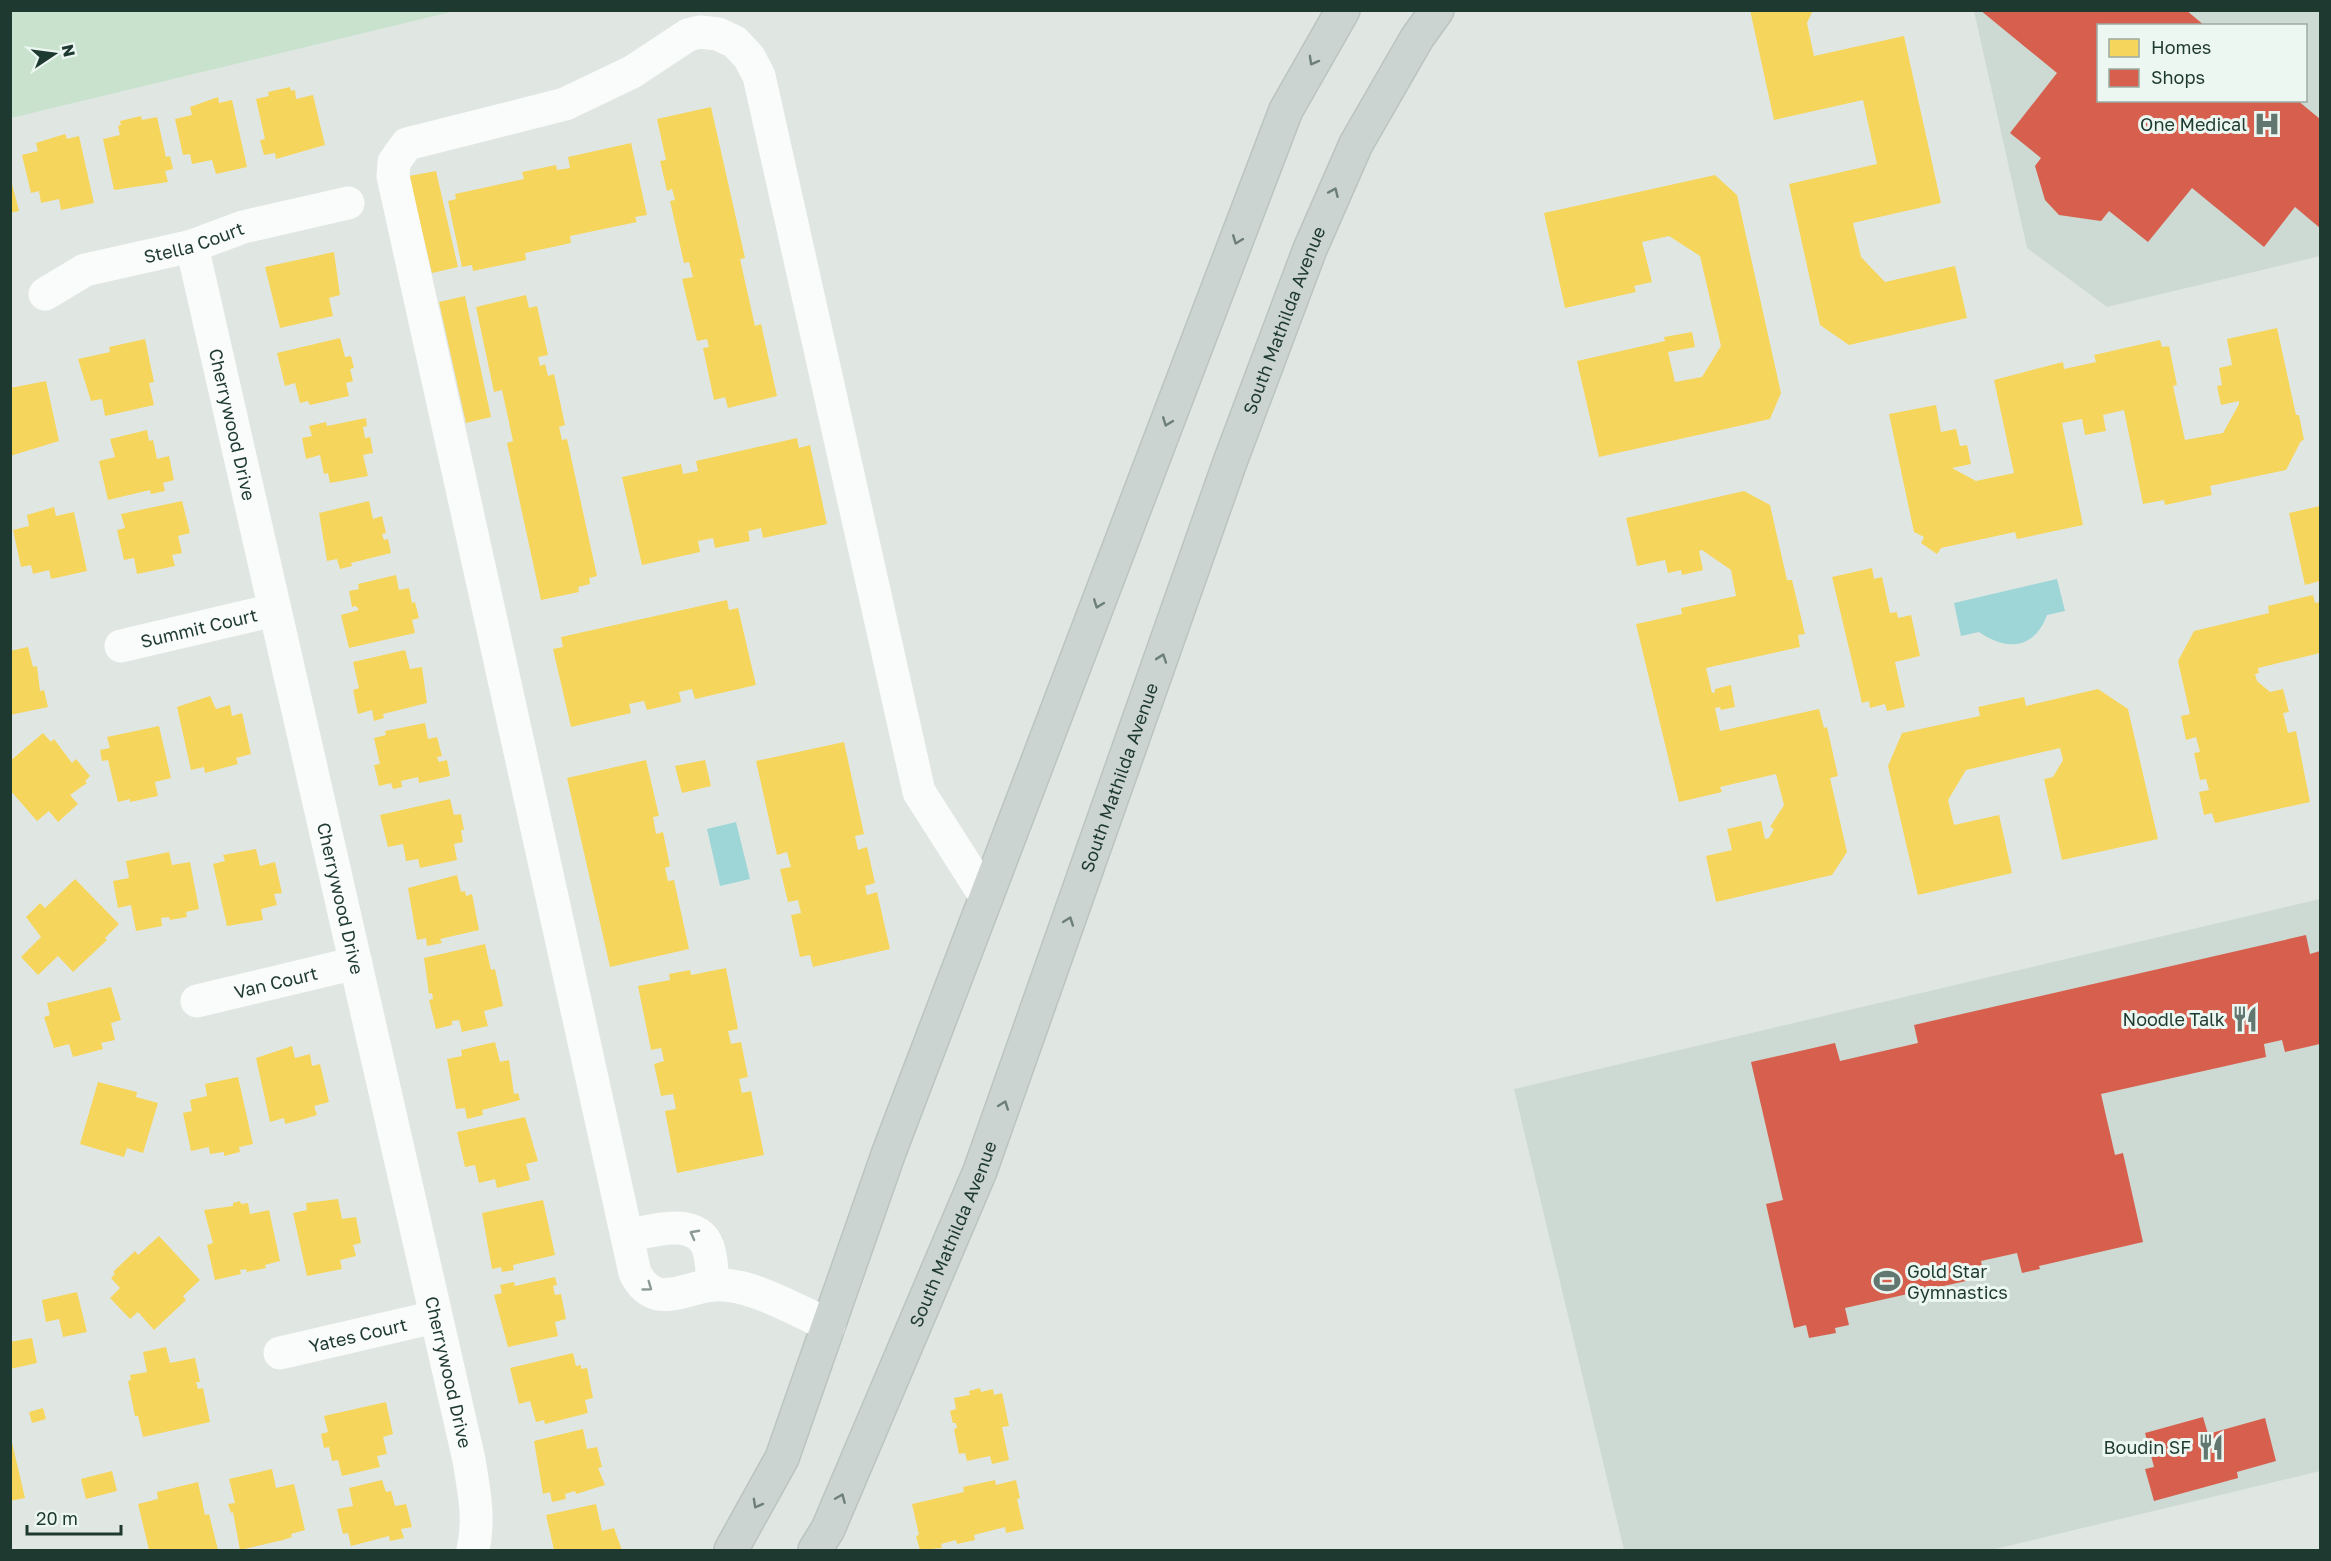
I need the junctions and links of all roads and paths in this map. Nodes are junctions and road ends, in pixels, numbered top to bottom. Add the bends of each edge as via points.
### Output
1 (1343, 10) edge
2 (1437, 10) edge
3 (348, 203) dead end
4 (192, 246) junction
5 (45, 294) dead end
6 (274, 610) junction
7 (121, 646) dead end
8 (986, 897) junction
9 (356, 963) junction
10 (197, 1001) dead end
11 (627, 1236) junction
12 (713, 1285) junction
13 (435, 1317) junction
14 (829, 1325) junction
15 (280, 1353) dead end
16 (473, 1551) edge
17 (731, 1551) edge
18 (815, 1551) edge

1 -> 8 main road via 1286,110
18 -> 2 main road, South Mathilda Avenue via 828,1529 980,1171 1230,462 1310,249 1356,144
3 - 4 street, Stella Court via 243,227
4 - 5 street, Stella Court via 85,270
4 - 6 street, Cherrywood Drive
6 - 7 street, Summit Court
6 - 9 street, Cherrywood Drive
8 - 11 street via 920,792 759,77 749,57 735,42 718,34 688,35 632,72 565,104 407,144 394,162 393,176
8 - 14 main road via 889,1152
9 - 10 street, Van Court
9 - 13 street, Cherrywood Drive
11 -> 12 street via 635,1273 648,1290 671,1294
12 -> 11 street via 708,1248 696,1234 674,1228
12 - 14 street via 750,1290
13 - 15 street, Yates Court
13 - 16 street, Cherrywood Drive via 477,1508
14 -> 17 main road via 782,1458

